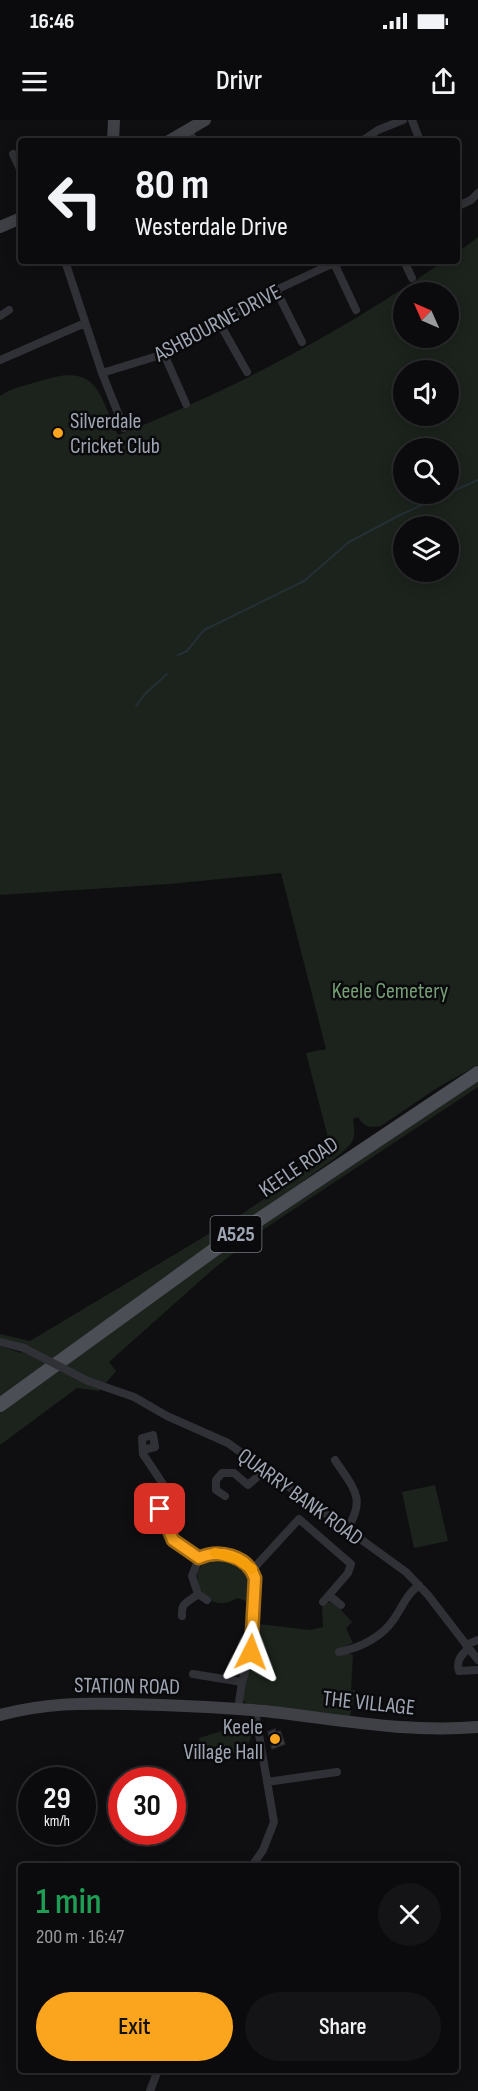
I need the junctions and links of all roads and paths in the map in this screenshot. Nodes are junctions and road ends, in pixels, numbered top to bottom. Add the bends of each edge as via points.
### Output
1 (114, 120) edge
2 (205, 120) edge
3 (403, 120) edge
4 (412, 120) edge
5 (188, 129) junction
6 (113, 138) edge
7 (174, 138) edge
8 (193, 138) edge
9 (366, 138) edge
10 (419, 138) edge
11 (13, 154) dead end
12 (18, 165) edge
13 (478, 193) edge
14 (460, 205) edge
15 (18, 219) edge
16 (0, 227) edge
17 (65, 264) edge
18 (332, 264) edge
19 (337, 264) edge
20 (405, 264) edge
21 (412, 278) dead end
22 (276, 290) junction
23 (9, 310) dead end
24 (356, 310) dead end
25 (0, 316) edge
26 (85, 323) junction
27 (220, 324) junction
28 (302, 342) dead end
29 (164, 354) junction
30 (0, 360) edge
31 (247, 372) dead end
32 (102, 373) junction
33 (186, 404) dead end
34 (131, 426) dead end
35 (478, 1073) edge
36 (0, 1342) edge
37 (0, 1405) edge
38 (143, 1450) dead end
39 (335, 1460) dead end
40 (264, 1471) junction
41 (225, 1496) dead end
42 (347, 1529) junction
43 (199, 1558) junction
44 (252, 1570) junction
45 (419, 1585) junction
46 (198, 1594) junction
47 (207, 1600) dead end
48 (341, 1605) dead end
49 (182, 1616) dead end
50 (478, 1640) edge
51 (467, 1647) junction
52 (339, 1652) dead end
53 (478, 1660) edge
54 (477, 1670) edge
55 (193, 1674) dead end
56 (242, 1682) junction
57 (238, 1709) junction
58 (255, 1711) junction
59 (0, 1716) edge
60 (478, 1727) edge
61 (337, 1772) dead end
62 (267, 1782) junction
63 (254, 1863) edge
64 (157, 2073) edge
65 (150, 2091) edge

1 - 6 street
2 - 5 street
3 - 9 street
4 - 10 street
5 - 7 street
5 - 8 street
11 - 12 street
13 - 14 street
15 - 16 street
17 - 26 street
18 - 22 street, ASHBOURNE DRIVE
19 - 24 street
20 - 21 street
22 - 27 street, ASHBOURNE DRIVE
22 - 28 street
23 - 25 street
26 - 30 street via 14,347
26 - 32 street
27 - 29 street, ASHBOURNE DRIVE
27 - 31 street
29 - 32 street, ASHBOURNE DRIVE
29 - 33 street
32 - 34 street via 124,428
35 - 37 main road, KEELE ROAD / A525 via 218,1247
36 - 40 street, QUARRY BANK ROAD, bridge via 24,1348 88,1381 134,1397 228,1443
38 - 43 street via 163,1484 158,1498 173,1540
39 - 42 street via 358,1500 357,1514
40 - 41 street via 248,1485 234,1473 222,1473 216,1480 216,1490
40 - 42 street, QUARRY BANK ROAD
42 - 45 street, QUARRY BANK ROAD
43 - 44 street via 223,1554
43 - 46 street via 192,1576
44 - 48 street via 299,1519 351,1564 348,1574 326,1598
44 - 56 street via 255,1578 251,1652
45 - 51 street, QUARRY BANK ROAD
45 - 52 street via 408,1593 389,1626 362,1646
46 - 47 street
46 - 49 street via 185,1601
50 - 51 street
51 - 53 street, QUARRY BANK ROAD
51 - 54 street via 455,1672
55 - 56 street
56 - 57 street
57 - 58 street, STATION ROAD
57 - 59 street, STATION ROAD via 53,1705
58 - 60 street, THE VILLAGE via 402,1729
58 - 62 street
61 - 62 street
62 - 63 street via 274,1822
64 - 65 street

